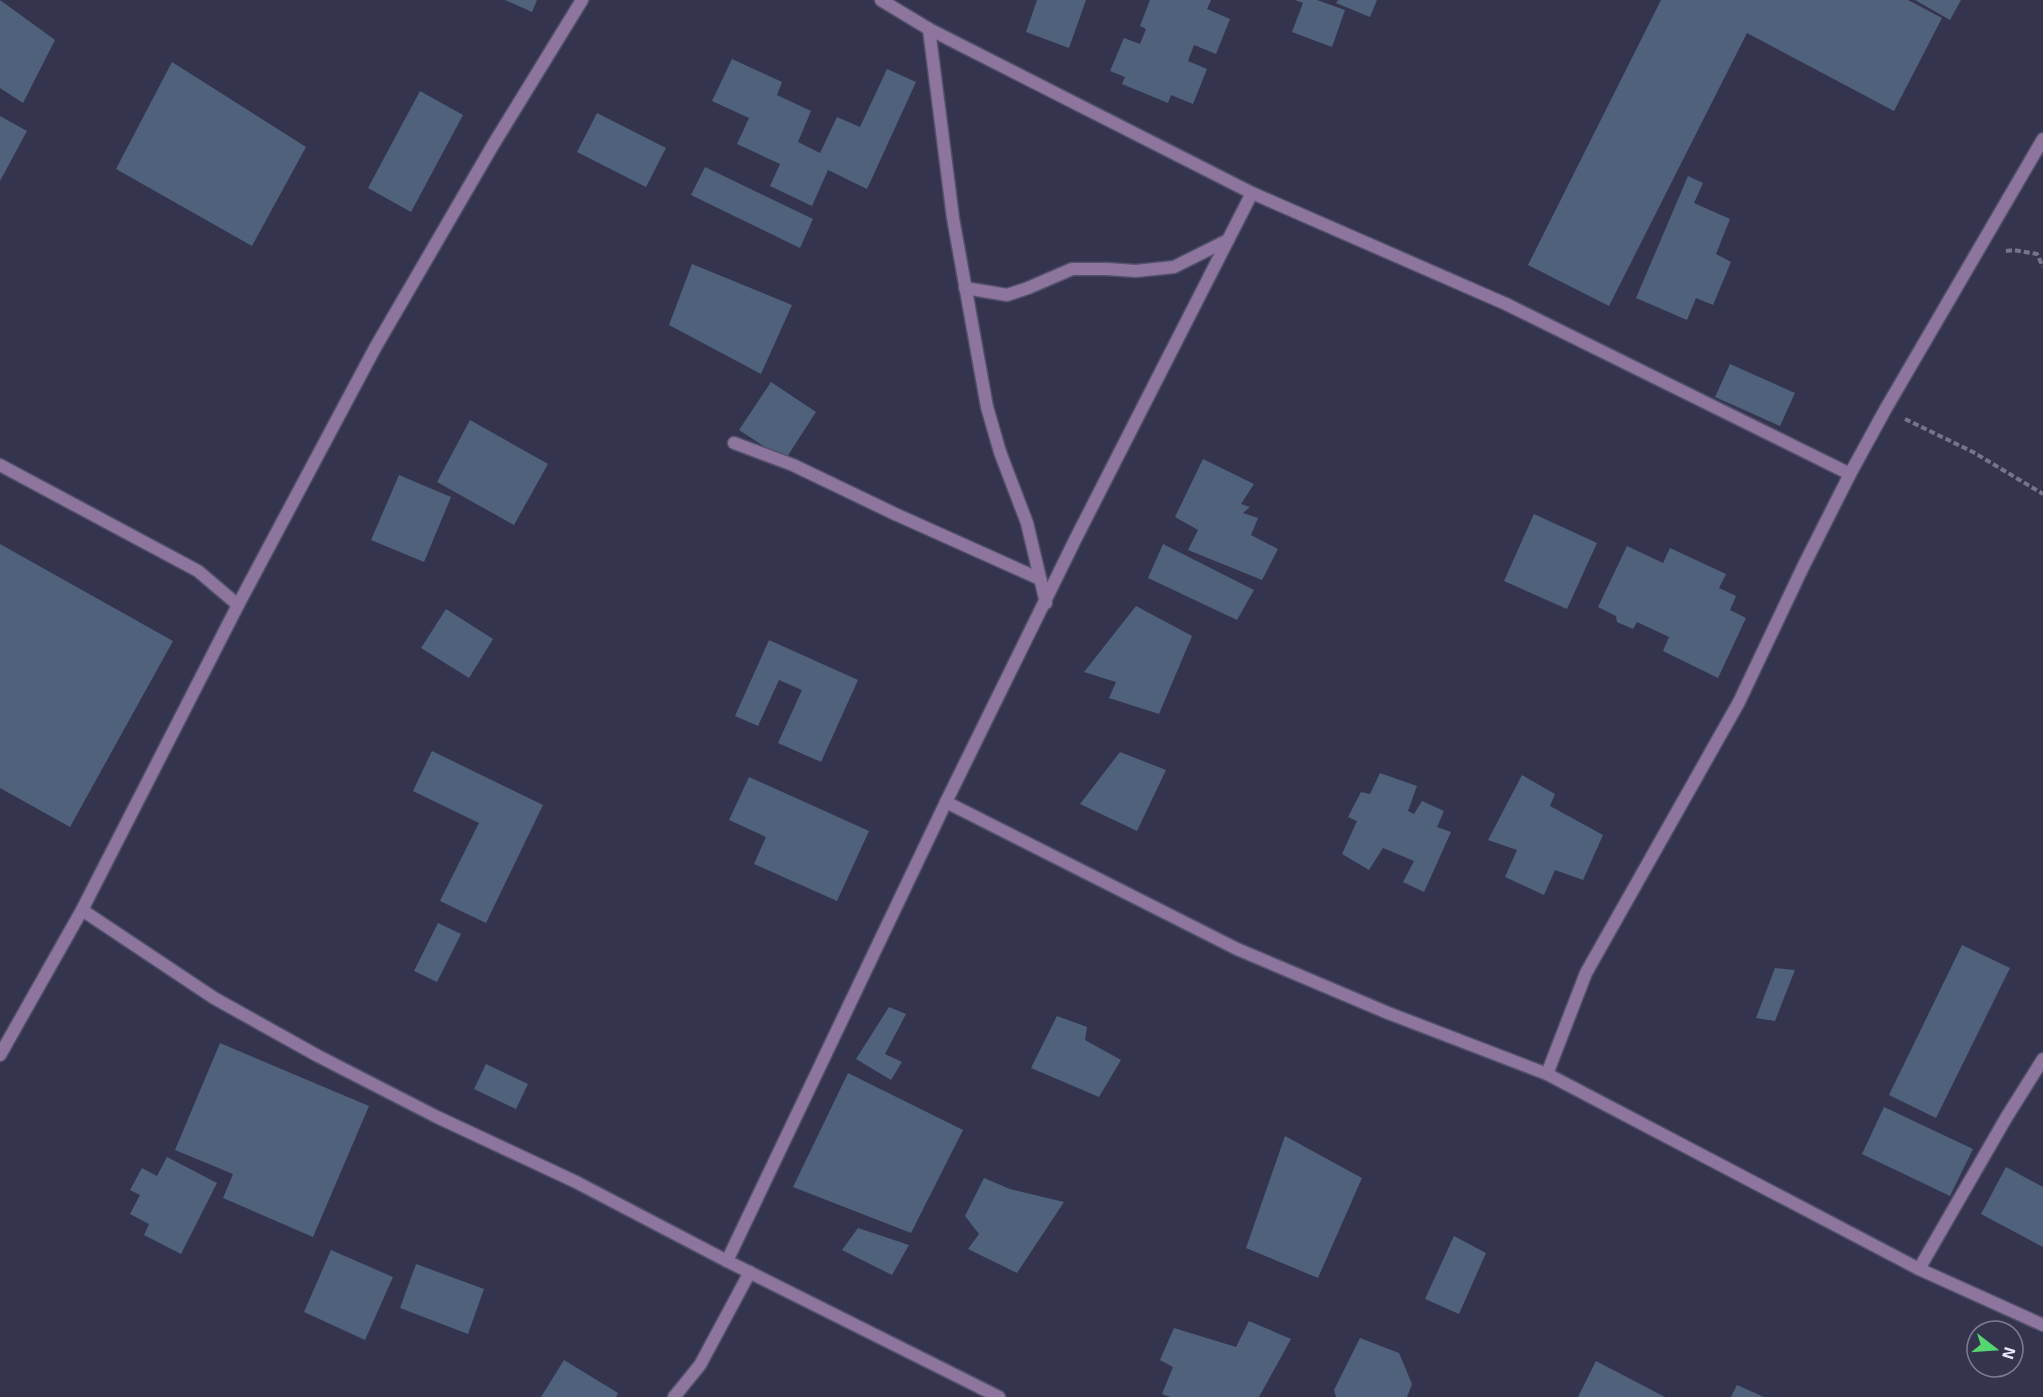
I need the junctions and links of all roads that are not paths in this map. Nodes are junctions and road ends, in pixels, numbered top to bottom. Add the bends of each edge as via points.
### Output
1 (582, 0) edge
2 (880, 0) edge
3 (929, 29) junction
4 (2043, 140) edge
5 (1252, 193) junction
6 (1228, 240) junction
7 (965, 288) junction
8 (734, 443) dead end
9 (0, 465) edge
10 (1850, 474) junction
11 (1041, 579) junction
12 (1046, 603) junction
13 (238, 604) junction
14 (946, 802) junction
15 (82, 909) junction
16 (0, 1055) edge
17 (2043, 1059) edge
18 (1547, 1074) junction
19 (727, 1261) junction
20 (1919, 1269) junction
21 (750, 1272) junction
22 (2043, 1325) edge
23 (674, 1397) edge
24 (999, 1397) edge

1 - 13 street via 375,348
2 - 3 street
3 - 5 street
3 - 7 street
4 - 10 street
5 - 6 street
5 - 10 street via 1506,304
6 - 7 street via 1174,267 1136,272 1071,269 1006,295
6 - 12 street
7 - 11 street via 987,407 1027,523
8 - 11 street via 793,465
9 - 13 street via 198,571
10 - 18 street via 1739,702 1586,973
11 - 12 street
12 - 14 street
13 - 15 street
14 - 18 street via 1237,949
14 - 19 street
15 - 16 street
15 - 19 street via 214,998 297,1044
17 - 20 street
18 - 20 street
19 - 21 street
20 - 22 street
21 - 23 street via 700,1365
21 - 24 street

